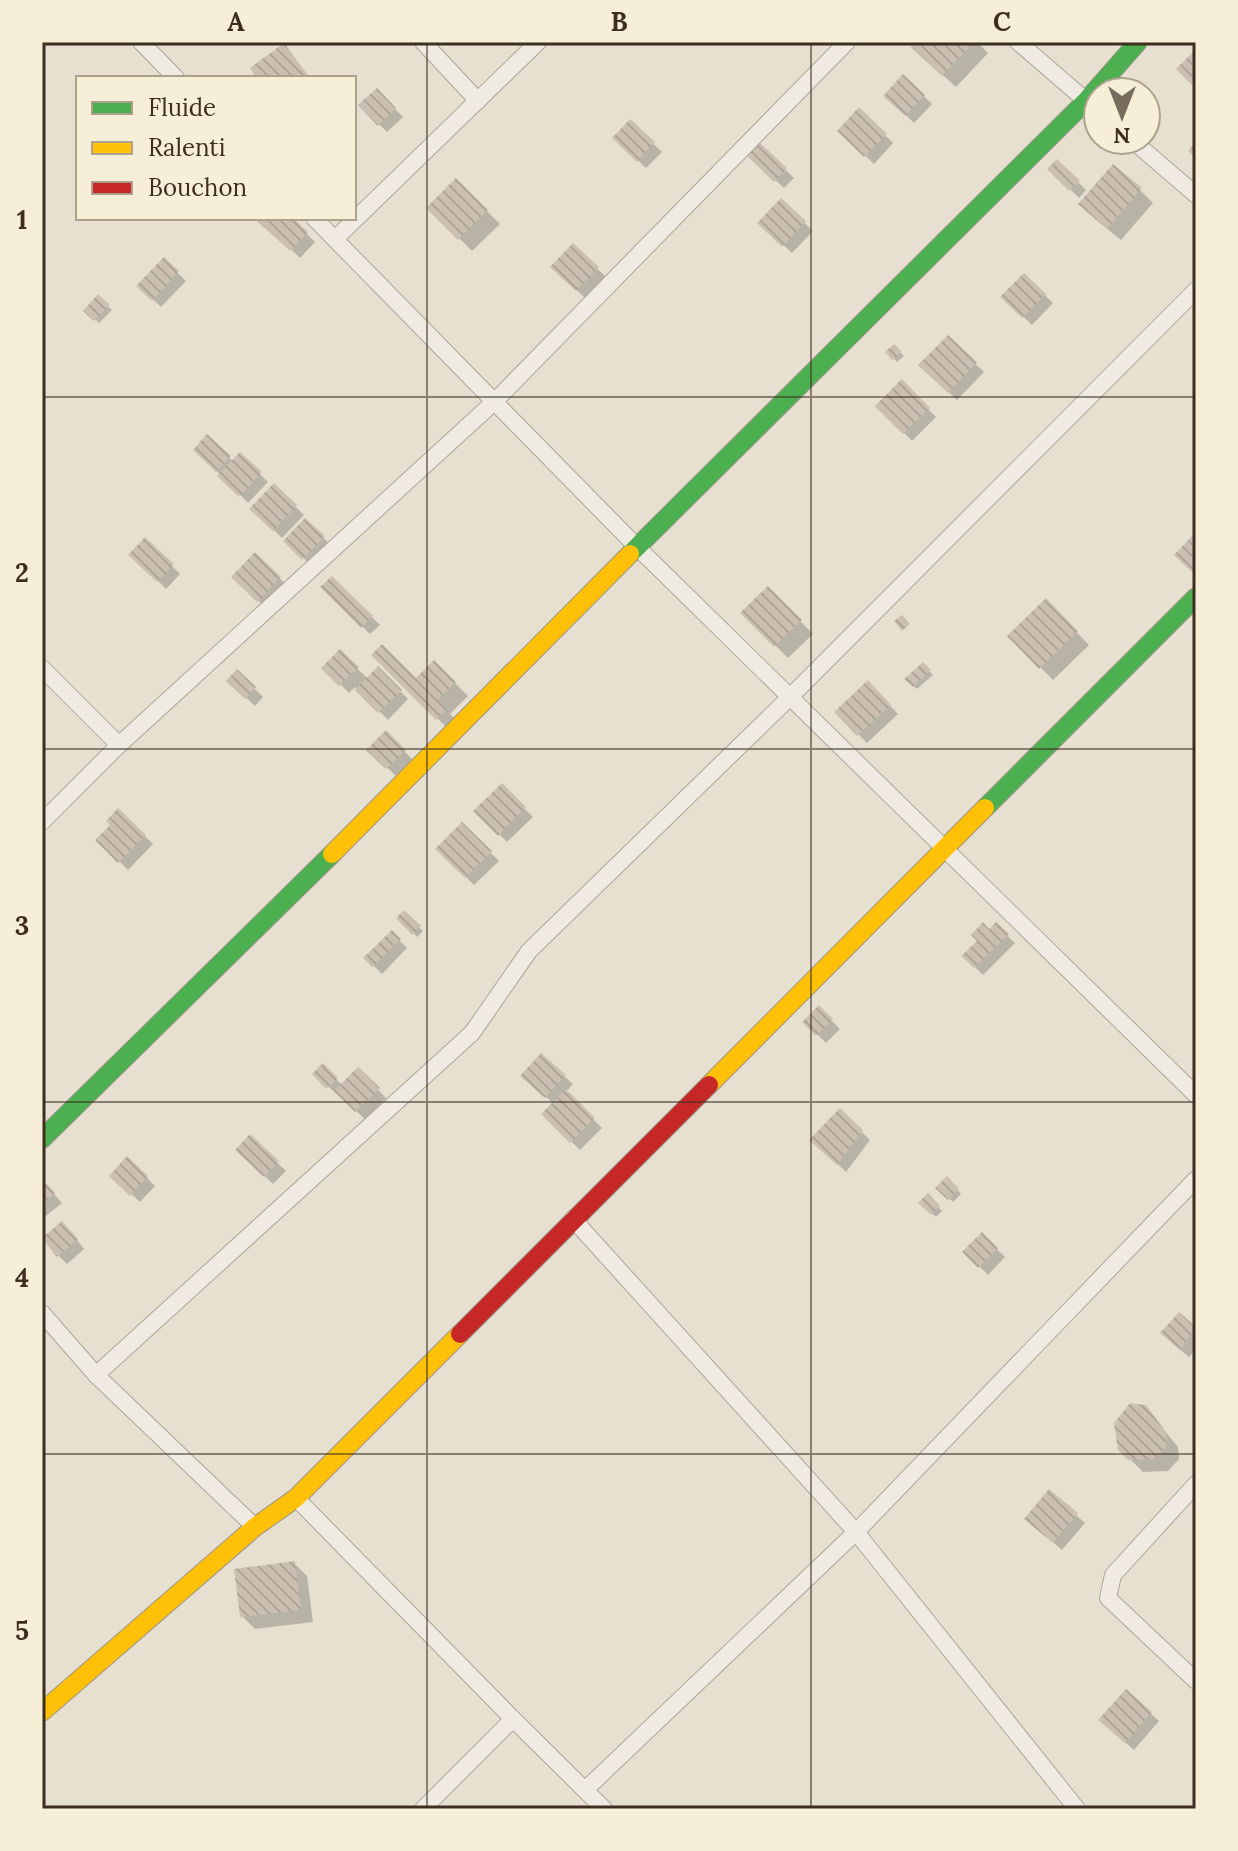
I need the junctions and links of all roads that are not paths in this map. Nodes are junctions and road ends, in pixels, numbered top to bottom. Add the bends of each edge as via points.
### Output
1 (141, 42) edge
2 (423, 42) edge
3 (538, 42) edge
4 (847, 42) edge
5 (1018, 42) edge
6 (1138, 42) edge
7 (174, 76) edge
8 (1114, 76) edge
9 (1082, 97) edge
10 (478, 101) junction
11 (1082, 116) edge
12 (1151, 156) edge
13 (1196, 195) edge
14 (356, 219) edge
15 (316, 220) edge
16 (355, 220) edge
17 (335, 239) junction
18 (1196, 290) edge
19 (494, 402) junction
20 (637, 547) junction
21 (1196, 597) edge
22 (42, 668) edge
23 (789, 698) junction
24 (119, 745) junction
25 (42, 822) edge
26 (945, 850) junction
27 (1196, 1095) edge
28 (42, 1139) edge
29 (1196, 1179) edge
30 (573, 1219) junction
31 (42, 1313) edge
32 (96, 1375) junction
33 (1196, 1484) edge
34 (296, 1498) junction
35 (255, 1527) junction
36 (856, 1532) junction
37 (1196, 1681) edge
38 (42, 1712) edge
39 (513, 1719) junction
40 (586, 1789) junction
41 (423, 1809) edge
42 (604, 1809) edge
43 (1077, 1809) edge

1 - 7 street
2 - 10 street
3 - 10 street
4 - 19 street
5 - 9 street
6 - 8 street
10 - 14 street
11 - 20 street
12 - 13 street
15 - 17 street
16 - 17 street
17 - 19 street
18 - 23 street
19 - 20 street
19 - 24 street
20 - 23 street
20 - 28 street
21 - 26 street
22 - 24 street
23 - 26 street
23 - 32 street via 529,951 472,1033
24 - 25 street
26 - 27 street
26 - 30 street
29 - 36 street
30 - 34 street
30 - 36 street
31 - 32 street
32 - 35 street
33 - 37 street via 1113,1575 1108,1598
34 - 35 street
34 - 39 street
35 - 38 street
36 - 40 street
36 - 43 street
39 - 40 street
39 - 41 street
40 - 42 street

